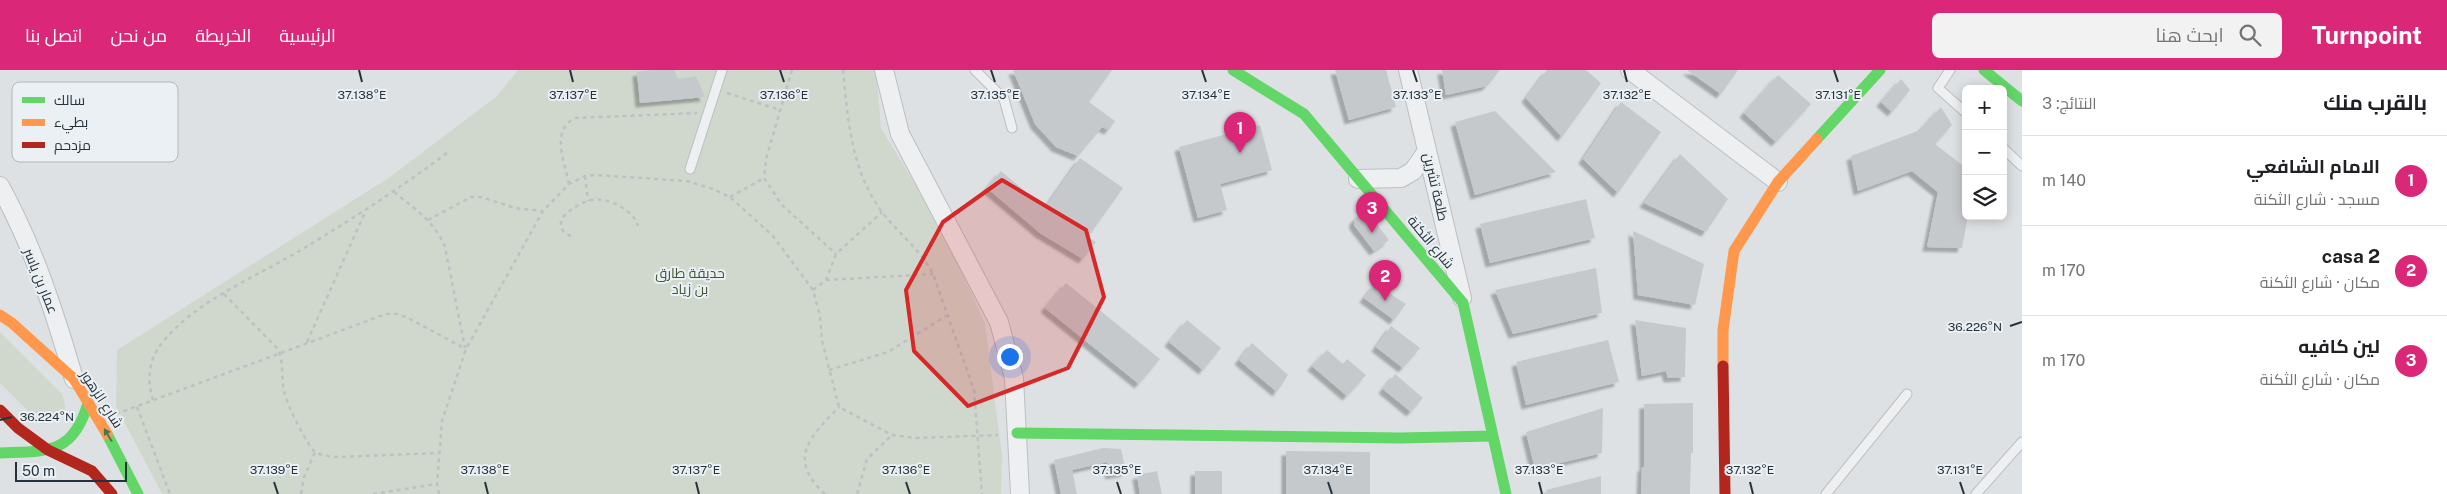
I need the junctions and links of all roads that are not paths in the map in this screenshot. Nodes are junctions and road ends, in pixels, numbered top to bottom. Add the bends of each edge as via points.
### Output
1 (722, 70) edge
2 (884, 70) edge
3 (975, 70) edge
4 (1234, 70) edge
5 (1408, 70) edge
6 (1630, 70) edge
7 (1880, 70) edge
8 (1950, 70) edge
9 (1984, 70) edge
10 (2022, 101) edge
11 (1962, 109) edge
12 (1012, 128) dead end
13 (1427, 151) junction
14 (2007, 152) edge
15 (2022, 166) edge
16 (690, 169) dead end
17 (1358, 179) junction
18 (1778, 182) junction
19 (0, 186) edge
20 (1463, 304) junction
21 (0, 316) edge
22 (74, 379) junction
23 (1907, 394) dead end
24 (88, 403) junction
25 (0, 410) edge
26 (1017, 433) junction
27 (1492, 436) junction
28 (2022, 442) edge
29 (48, 450) junction
30 (0, 453) edge
31 (112, 494) edge
32 (138, 494) edge
33 (1020, 494) edge
34 (1506, 494) edge
35 (1726, 494) edge
36 (1826, 494) edge
37 (1976, 494) edge

1 - 16 lane
2 - 26 street via 900,134 999,322 1014,378
3 - 12 lane via 1004,99
4 - 17 street, شارع الثكنة via 1304,114
5 - 13 street, طلعة تشرين
6 - 18 street
7 - 18 street
8 - 11 lane via 1938,88
9 - 10 street
13 - 17 street via 1413,171 1401,178
13 - 20 street, طلعة تشرين
14 - 15 lane
17 - 20 street, شارع الثكنة
18 - 35 street via 1734,251 1723,330
19 - 22 street, عمار بن ياسر via 58,322
20 - 27 street, شارع الثكنة
21 - 22 street, شارع الزهور
22 - 24 street, شارع الزهور
23 - 36 lane
24 - 29 street via 84,422 68,441
32 -> 24 street, شارع الزهور
25 - 29 street
26 - 27 street via 1400,438
26 - 33 street
27 - 34 street, شارع الثكنة
28 - 37 lane
29 - 30 street
29 - 31 street via 92,471

